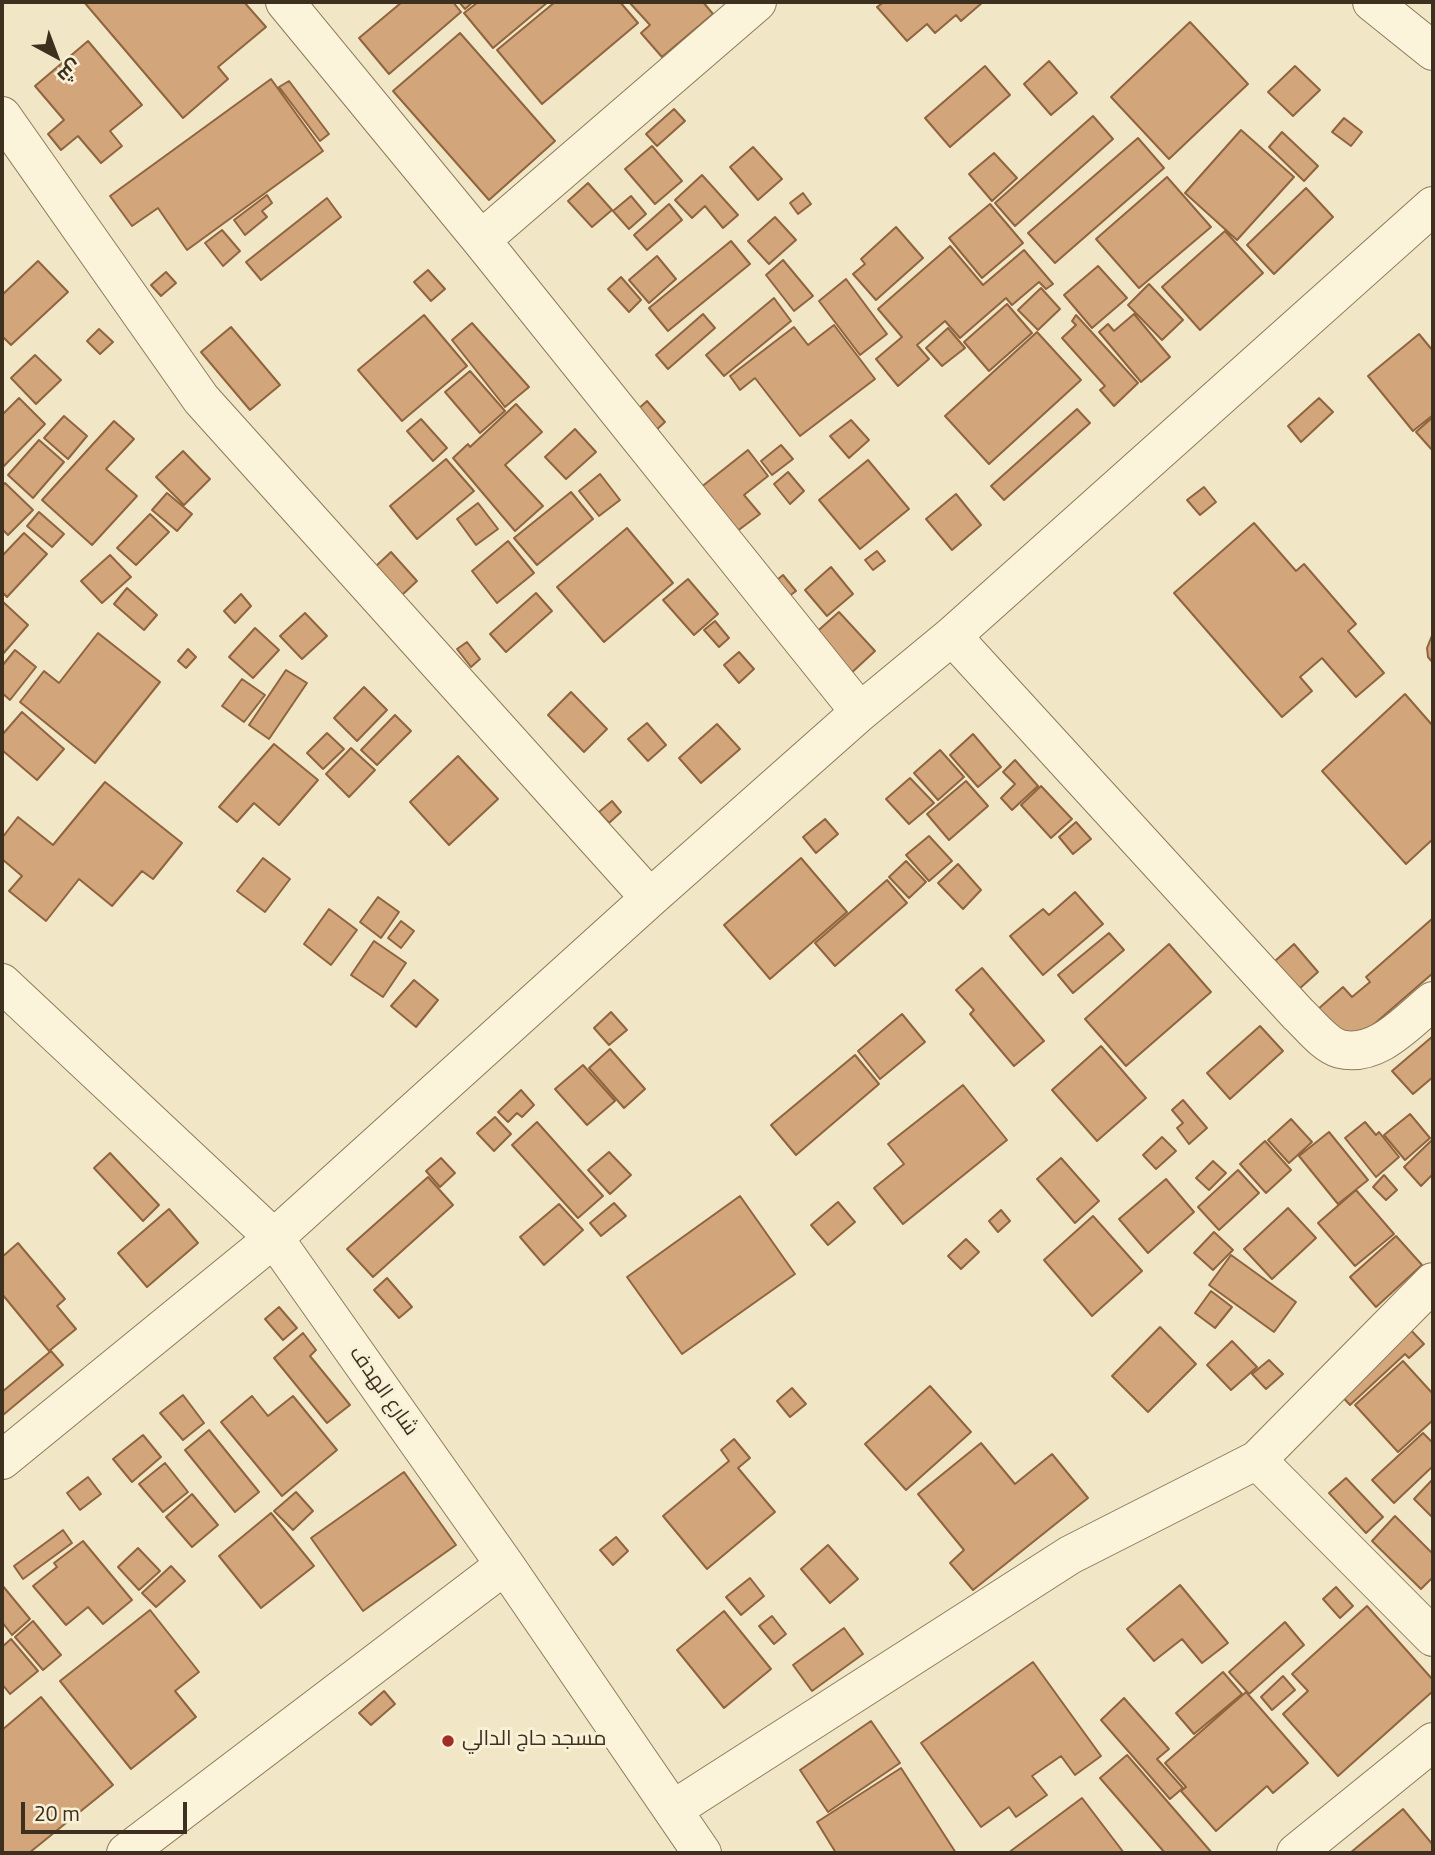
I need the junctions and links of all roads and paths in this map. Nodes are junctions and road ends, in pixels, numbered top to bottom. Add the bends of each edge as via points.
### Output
1 (285, 2) edge
2 (757, 2) edge
3 (1372, 2) edge
4 (1433, 51) edge
5 (2, 116) edge
6 (1433, 206) edge
7 (481, 240) junction
8 (952, 636) junction
9 (860, 712) junction
10 (650, 898) junction
11 (2, 983) edge
12 (1433, 1001) edge
13 (274, 1238) junction
14 (1433, 1282) edge
15 (2, 1460) edge
16 (1258, 1460) junction
17 (505, 1565) junction
18 (1433, 1637) edge
19 (1433, 1742) edge
20 (674, 1809) junction
21 (126, 1853) edge
22 (702, 1853) edge
23 (1296, 1853) edge

1 - 7 street
2 - 7 street
3 - 4 street
5 - 10 street via 201,399
6 - 8 street
7 - 9 street
8 - 9 street
8 - 12 street via 1298,1014 1338,1049 1362,1050 1383,1042
9 - 10 street
10 - 13 street
11 - 13 street, شارع الهدف
13 - 15 street
13 - 17 street, شارع الهدف
14 - 16 street
16 - 18 street
16 - 20 street via 1070,1555
17 - 20 street, شارع الهدف
17 - 21 street
19 - 23 street
20 - 22 street, شارع الهدف

